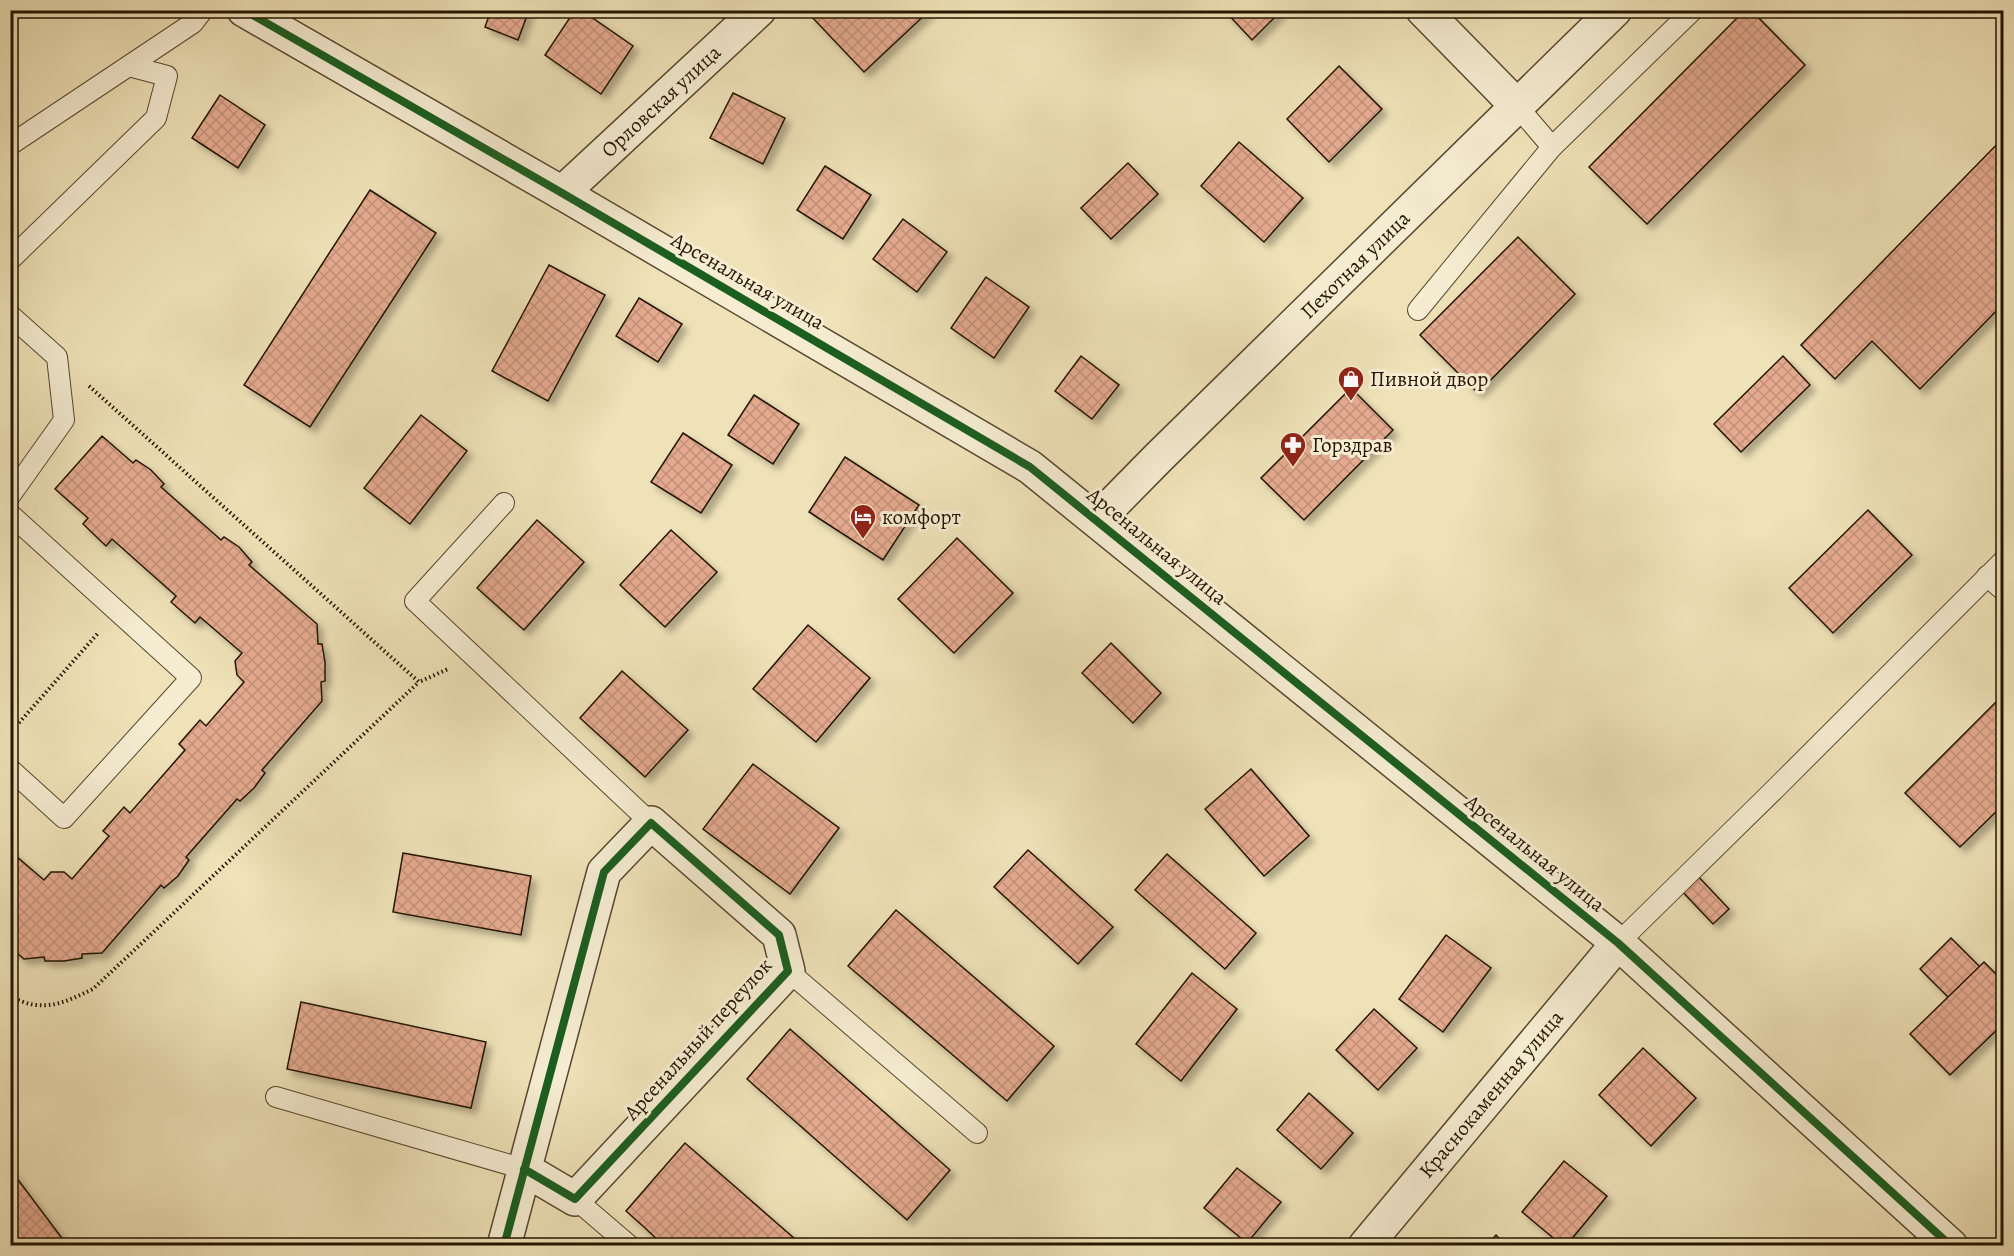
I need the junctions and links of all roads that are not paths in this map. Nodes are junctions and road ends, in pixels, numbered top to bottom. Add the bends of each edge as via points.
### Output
1 (203, 10) edge
2 (244, 10) edge
3 (759, 10) edge
4 (1423, 10) edge
5 (1615, 10) edge
6 (1693, 10) edge
7 (129, 66) junction
8 (1517, 106) junction
9 (10, 145) edge
10 (1552, 147) junction
11 (562, 193) junction
12 (10, 260) edge
13 (1418, 310) dead end
14 (10, 315) edge
15 (10, 496) edge
16 (504, 503) dead end
17 (10, 514) edge
18 (1097, 520) junction
19 (2004, 560) edge
20 (1988, 576) junction
21 (2004, 591) edge
22 (10, 769) edge
23 (651, 823) junction
24 (1618, 943) junction
25 (788, 971) junction
26 (276, 1097) dead end
27 (977, 1132) dead end
28 (524, 1169) junction
29 (575, 1199) junction
30 (504, 1245) edge
31 (630, 1245) edge
32 (1365, 1245) edge
33 (1951, 1245) edge

1 - 7 lane via 193,23
2 - 11 street, Арсенальная улица
3 - 11 street, Орловская улица
4 - 8 street
5 - 8 street, Пехотная улица
6 - 10 lane
7 - 9 lane
7 - 12 lane via 167,76 156,118
8 - 10 lane
8 - 18 street, Пехотная улица
10 - 13 lane
11 - 18 street, Арсенальная улица via 1030,467
14 - 15 lane via 57,357 64,420
16 - 23 lane via 415,601
17 - 22 lane via 191,678 64,818
18 - 24 street, Арсенальная улица
19 - 20 lane
20 - 21 lane
20 - 24 lane
23 - 25 street, Арсенальный переулок via 779,935
23 - 28 street via 604,872
24 - 32 street, Краснокаменная улица
24 - 33 street, Арсенальная улица
25 - 27 lane
25 - 29 street, Арсенальный переулок
26 - 28 lane
28 - 29 street
28 - 30 street
29 - 31 lane

